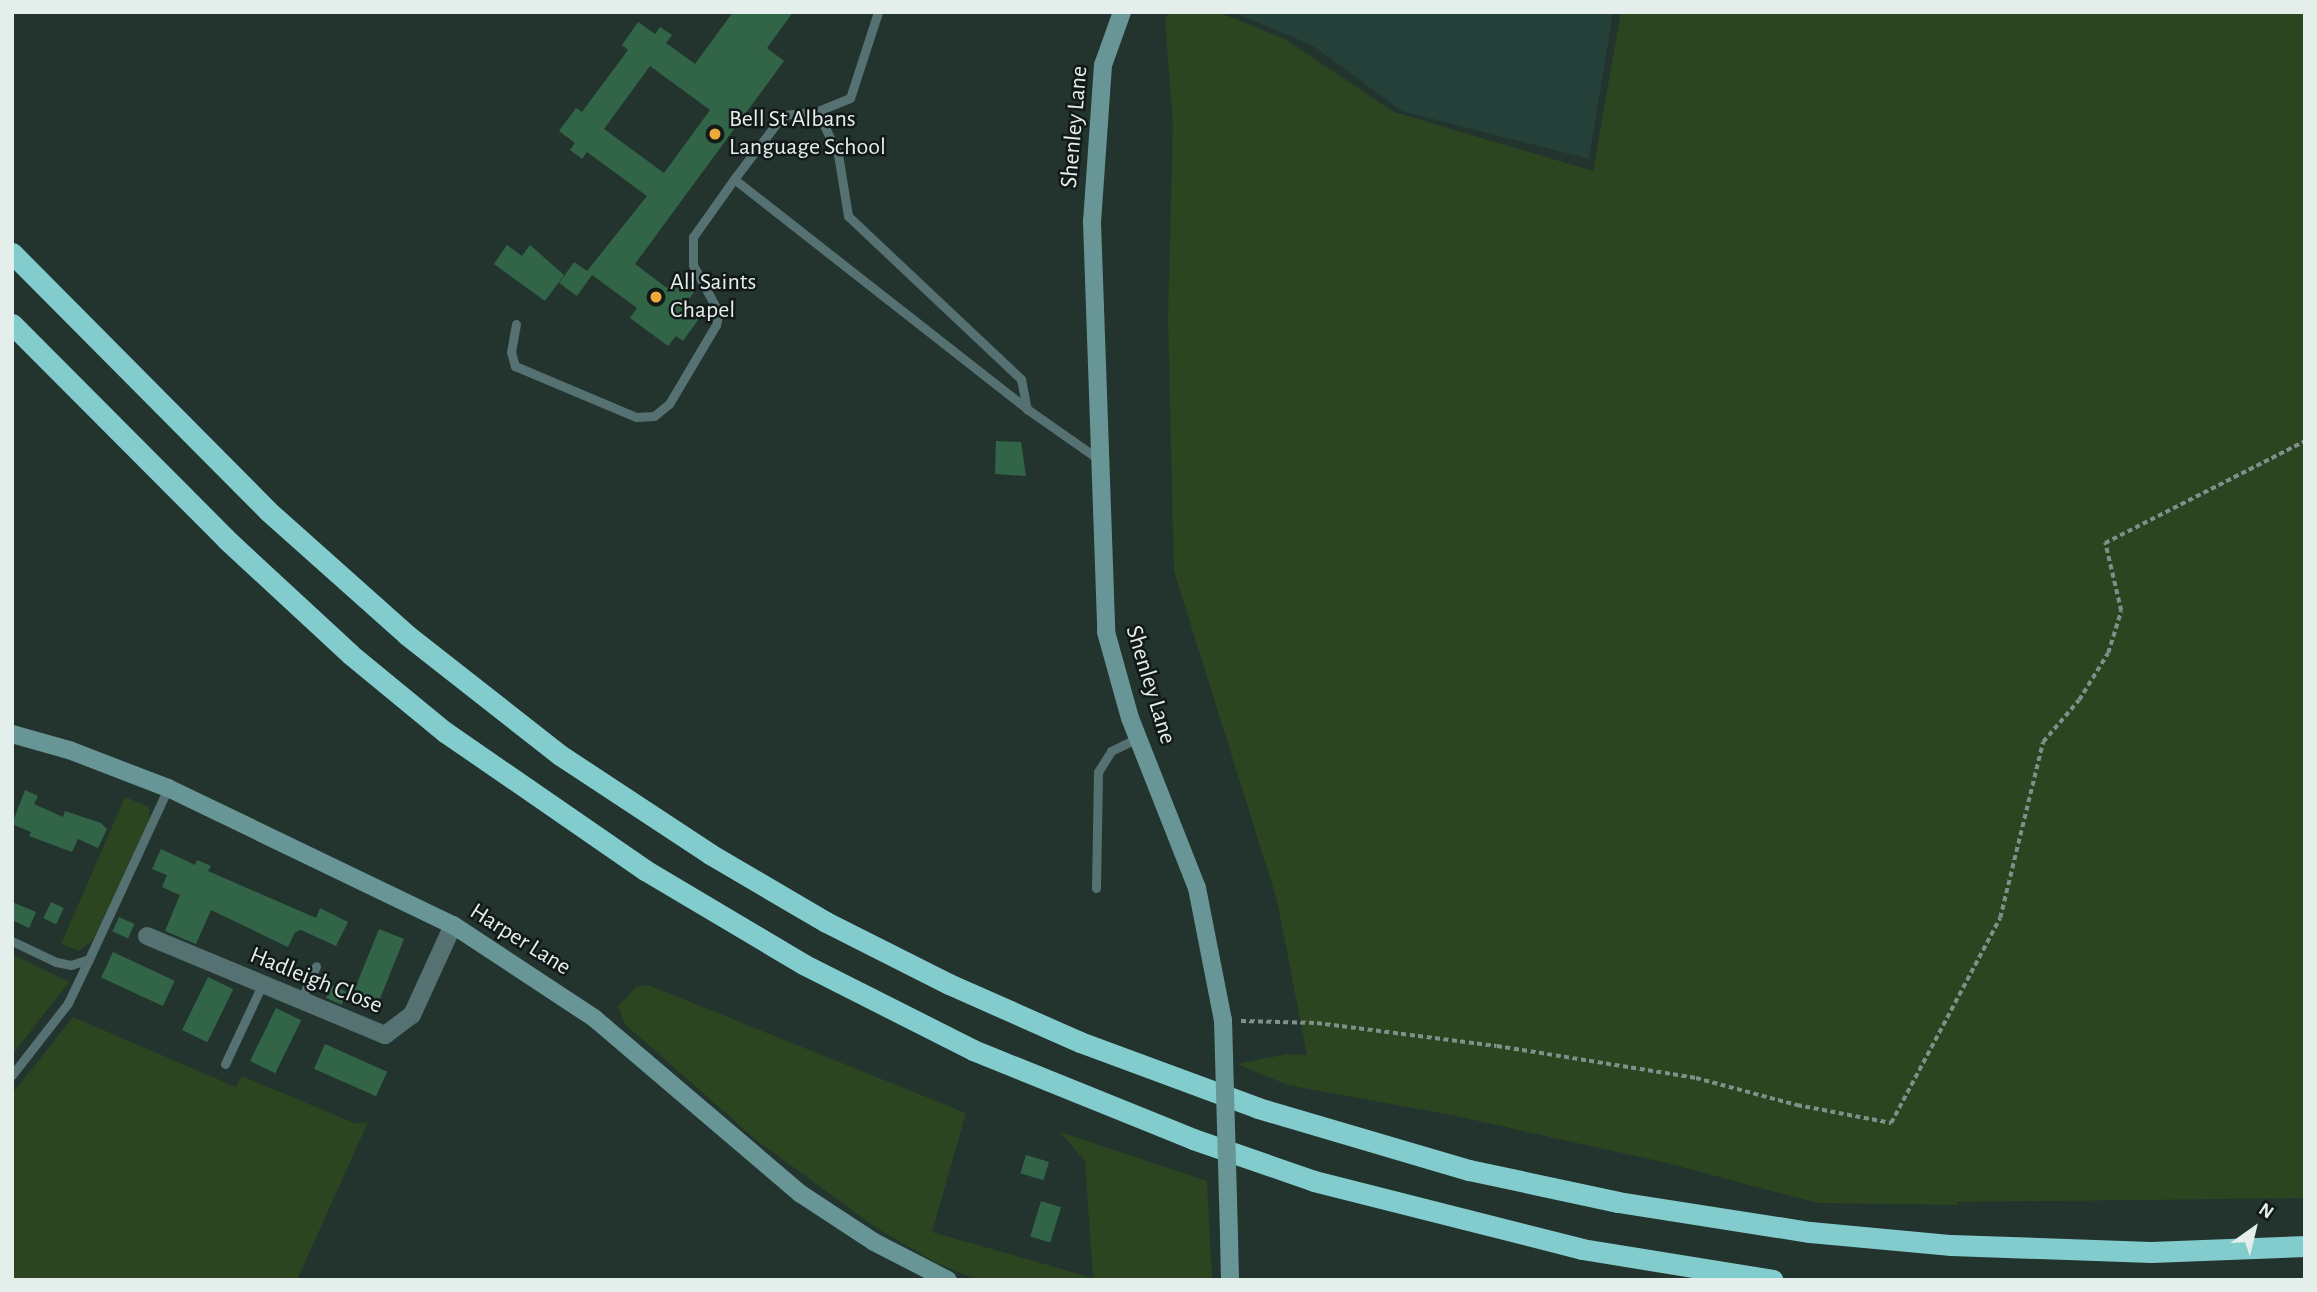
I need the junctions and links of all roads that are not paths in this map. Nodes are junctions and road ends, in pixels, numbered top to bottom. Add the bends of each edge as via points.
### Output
1 (878, 12) edge
2 (1122, 12) edge
3 (817, 111) junction
4 (734, 179) junction
5 (12, 253) edge
6 (12, 324) edge
7 (516, 324) dead end
8 (1027, 409) junction
9 (1097, 458) junction
10 (12, 734) edge
11 (1138, 738) junction
12 (167, 788) junction
13 (1096, 888) dead end
14 (453, 925) junction
15 (147, 936) dead end
16 (12, 941) edge
17 (89, 959) junction
18 (316, 967) dead end
19 (262, 985) junction
20 (300, 1002) junction
21 (225, 1063) dead end
22 (12, 1075) edge
23 (2305, 1246) edge
24 (948, 1280) edge
25 (1230, 1280) edge
26 (1773, 1280) edge

1 - 3 lane via 850,98
2 - 9 main road, Shenley Lane via 1102,65 1092,222
3 - 4 lane via 783,116
3 - 8 lane via 838,154 848,216 1021,379
4 - 7 lane via 693,237 693,265 719,313 716,325 669,404 654,416 636,417 515,366 511,352
4 - 8 lane
5 - 23 highway via 268,511 407,635 559,755 710,854 826,922 949,984 1080,1042 1284,1116 1469,1170 1618,1202 1810,1232 1951,1245 2151,1252
6 - 26 highway via 226,539 350,654 445,732 645,870 803,964 973,1051 1181,1135 1314,1181 1582,1249
8 - 9 lane
9 - 11 main road, Shenley Lane via 1106,632
10 - 12 main road, Harper Lane via 69,750
11 - 13 lane via 1111,751 1098,772
11 - 25 main road, Shenley Lane, bridge via 1197,888 1223,1020
12 - 14 main road, Harper Lane
12 - 17 lane
14 - 20 street, Hadleigh Close via 412,1014 385,1035
14 - 24 main road, Harper Lane via 594,1018 801,1195 874,1242
15 - 19 street, Hadleigh Close
16 - 17 lane via 56,962 71,965
17 - 22 lane via 68,1003
18 - 20 lane
19 - 20 street, Hadleigh Close
19 - 21 lane

